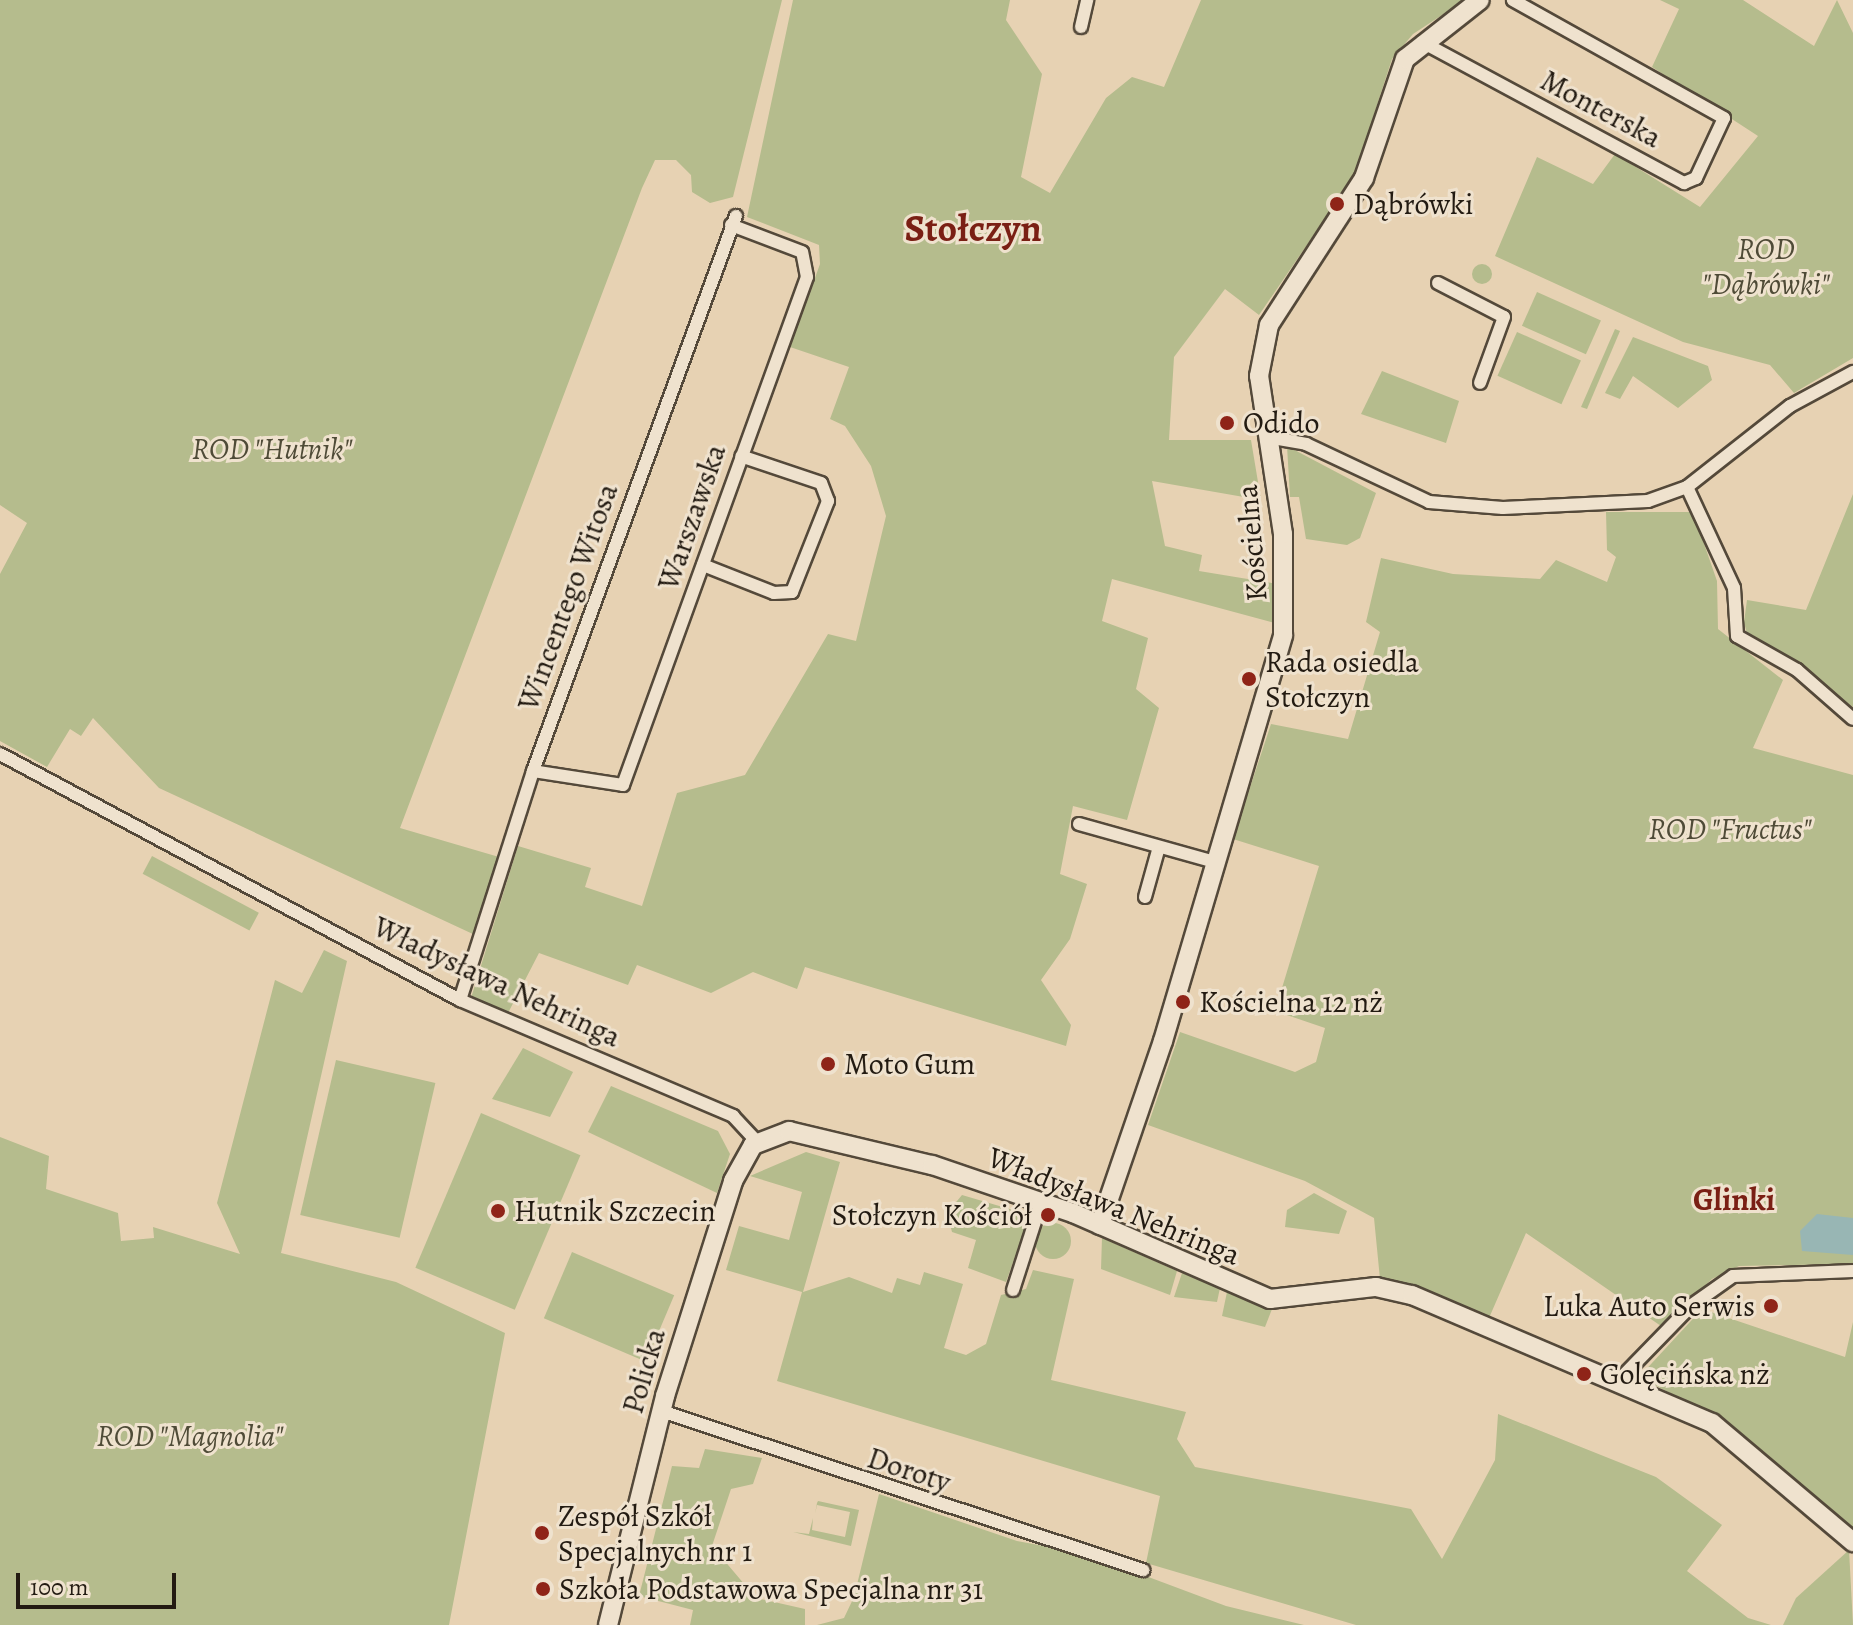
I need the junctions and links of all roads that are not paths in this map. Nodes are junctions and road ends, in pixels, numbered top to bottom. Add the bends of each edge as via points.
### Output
1 (1087, 0) edge
2 (1480, 0) edge
3 (1513, 0) edge
4 (1081, 27) dead end
5 (1422, 42) junction
6 (733, 220) joint
7 (1438, 283) dead end
8 (1853, 372) edge
9 (1480, 383) dead end
10 (1267, 437) junction
11 (741, 456) junction
12 (1687, 487) junction
13 (703, 565) junction
14 (1853, 719) edge
15 (0, 754) edge
16 (533, 771) junction
17 (1079, 824) dead end
18 (1159, 847) junction
19 (1215, 862) junction
20 (1145, 897) dead end
21 (460, 1000) junction
22 (757, 1142) junction
23 (1041, 1203) junction
24 (1100, 1225) junction
25 (1853, 1271) edge
26 (1013, 1290) dead end
27 (1618, 1381) junction
28 (661, 1411) junction
29 (1853, 1542) edge
30 (1143, 1570) dead end
31 (608, 1625) edge

1 - 4 street
2 - 5 street, Kościelna
3 - 5 street, Monterska via 1724,118 1696,178 1684,183
5 - 10 street, Kościelna via 1397,74 1364,178 1269,325 1259,376
6 - 11 street, Warszawska via 802,252 808,268
6 - 16 street, Wincentego Witosa
7 - 9 street via 1504,317
8 - 12 street via 1790,406
10 - 12 street via 1306,444 1388,488 1446,505 1635,502
10 - 19 street, Kościelna via 1288,607
11 - 13 street, Warszawska
11 - 13 street via 821,483 828,501 792,592 774,593
12 - 14 street via 1734,588 1737,636 1797,670
13 - 16 street, Warszawska via 623,785
15 - 21 street, Władysława Nehringa
16 - 21 street, Wincentego Witosa
17 - 18 street
18 - 19 street
18 - 20 street
19 - 24 street, Kościelna
21 - 22 street, Władysława Nehringa via 733,1116
22 - 23 street, Władysława Nehringa via 800,1132 932,1165
22 - 28 street, Policka via 726,1201
23 - 24 street, Władysława Nehringa
23 - 26 street
24 - 27 street, Władysława Nehringa via 1274,1300 1371,1287 1402,1291
25 - 27 street via 1733,1276 1692,1305
27 - 29 street, Władysława Nehringa via 1728,1432
28 - 30 street, Doroty
28 - 31 street, Policka

